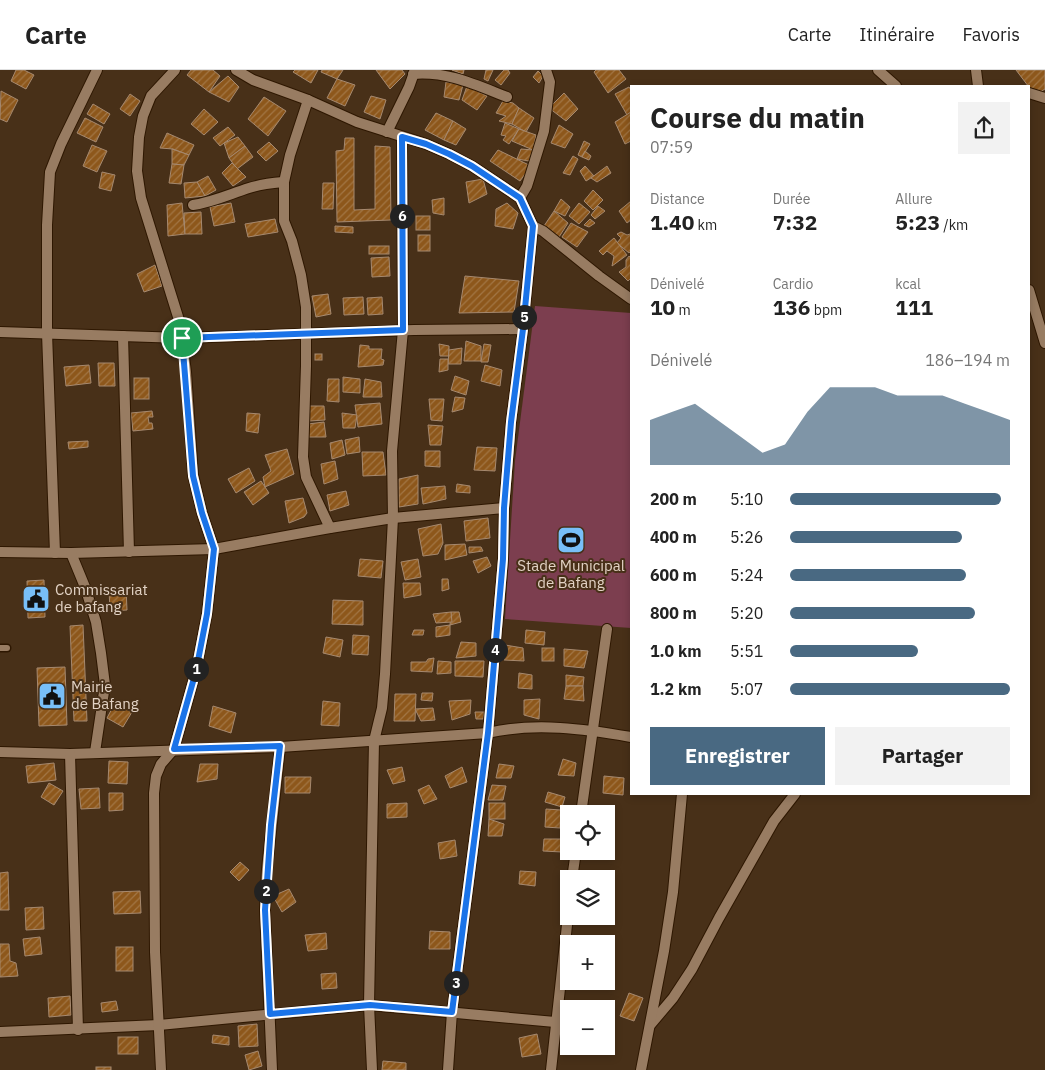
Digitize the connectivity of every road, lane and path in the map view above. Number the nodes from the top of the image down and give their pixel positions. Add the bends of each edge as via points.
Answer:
1 (97, 70) edge
2 (175, 70) edge
3 (236, 70) edge
4 (546, 70) edge
5 (878, 70) edge
6 (976, 70) edge
7 (414, 72) edge
8 (895, 85) edge
9 (978, 85) edge
10 (1030, 94) edge
11 (507, 97) dead end
12 (1045, 98) edge
13 (308, 100) junction
14 (387, 132) junction
15 (402, 137) junction
16 (284, 182) junction
17 (520, 198) junction
18 (193, 206) dead end
19 (533, 226) junction
20 (1030, 293) edge
21 (630, 298) edge
22 (523, 329) junction
23 (403, 330) junction
24 (0, 332) edge
25 (46, 333) junction
26 (306, 334) junction
27 (123, 336) junction
28 (182, 338) junction
29 (1045, 343) edge
30 (504, 508) junction
31 (392, 518) junction
32 (330, 528) junction
33 (214, 549) junction
34 (0, 552) edge
35 (129, 552) junction
36 (55, 553) junction
37 (70, 553) junction
38 (606, 629) dead end
39 (592, 730) junction
40 (488, 733) junction
41 (630, 736) edge
42 (374, 741) junction
43 (280, 746) junction
44 (174, 749) junction
45 (0, 752) edge
46 (95, 752) junction
47 (70, 754) junction
48 (682, 795) edge
49 (793, 795) edge
50 (582, 805) edge
51 (567, 925) edge
52 (370, 1005) junction
53 (452, 1012) junction
54 (270, 1014) junction
55 (555, 1022) junction
56 (159, 1025) junction
57 (650, 1025) junction
58 (78, 1030) junction
59 (0, 1032) edge
60 (161, 1070) edge
61 (272, 1070) edge
62 (372, 1070) edge
63 (448, 1070) edge
64 (551, 1070) edge
65 (642, 1070) edge

1 - 25 street via 50,172
2 - 28 street via 151,96 138,137 137,171 141,198
3 - 13 street via 253,80
4 - 17 street via 550,82 544,132 528,186
5 - 8 street
6 - 9 street
7 - 11 street via 460,78
7 - 14 street
10 - 12 street
13 - 14 street
13 - 16 street
14 - 15 street
15 - 17 street via 457,158
15 - 23 street
16 - 18 street via 249,188 211,203
16 - 26 street via 284,221 301,275
17 - 19 street
19 - 21 street
19 - 22 street
20 - 29 street
22 - 23 street
22 - 30 street
23 - 26 street
23 - 31 street via 392,451
24 - 25 street
25 - 27 street
25 - 36 street
26 - 28 street
26 - 32 street via 303,457 306,477
27 - 28 street
27 - 35 street
28 - 33 street via 193,476
30 - 31 street
30 - 40 street via 503,559
31 - 32 street
31 - 42 street via 385,674 382,708
32 - 33 street
33 - 35 street
33 - 44 street via 207,614 196,671
34 - 36 street
35 - 37 street
36 - 37 street
37 - 46 street via 96,622 101,653 105,685
38 - 39 street
39 - 40 street via 521,728
39 - 41 street
39 - 50 street
40 - 42 street
40 - 53 street
42 - 43 street
42 - 52 street
43 - 44 street
43 - 54 street via 265,910
44 - 46 street
44 - 56 street via 161,764 154,793
45 - 47 street
46 - 47 street
47 - 58 street
48 - 57 street via 673,892
49 - 57 street via 774,821 692,969
51 - 55 street
52 - 53 street
52 - 54 street
52 - 62 street
53 - 55 street
53 - 63 street
54 - 56 street
54 - 61 street
55 - 64 street
56 - 58 street
56 - 60 street
57 - 65 street
58 - 59 street

